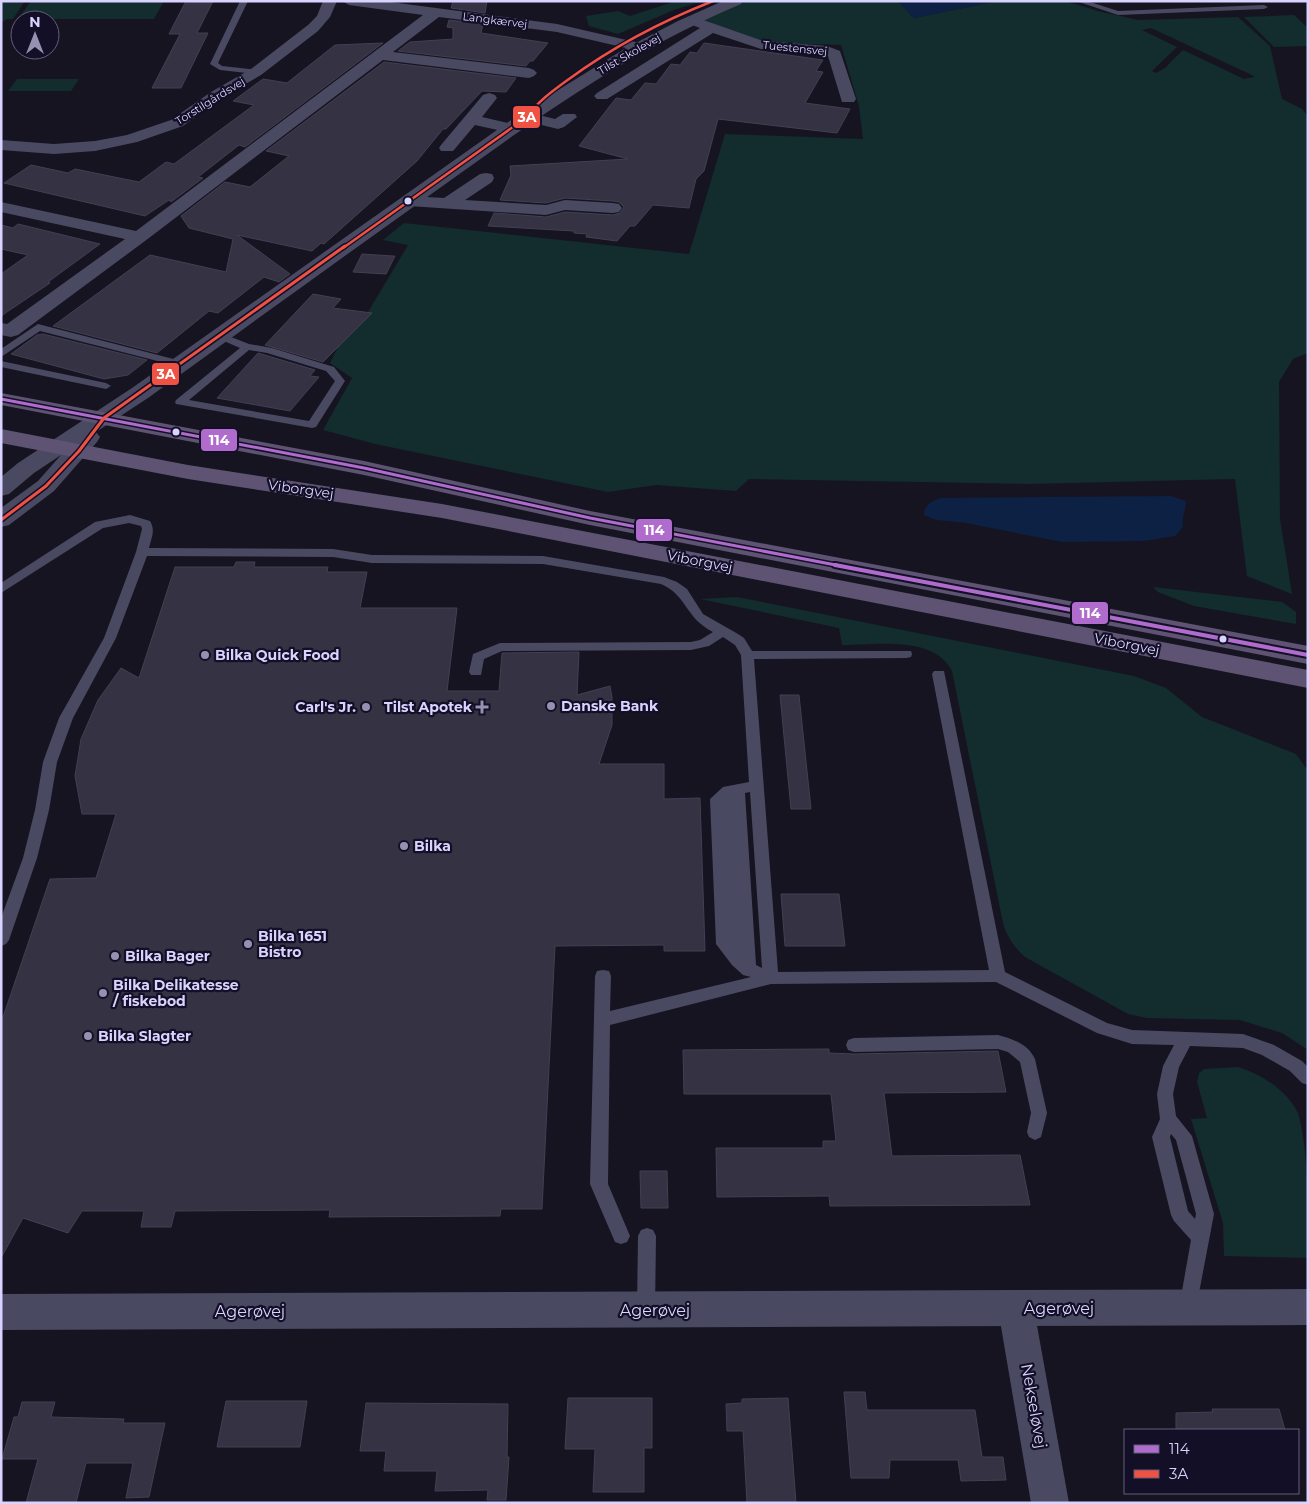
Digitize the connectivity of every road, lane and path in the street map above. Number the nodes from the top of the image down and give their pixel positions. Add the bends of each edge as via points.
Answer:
1 (244, 1) edge
2 (330, 1) edge
3 (349, 1) edge
4 (714, 1) edge
5 (736, 1) edge
6 (1079, 1) edge
7 (1258, 1) edge
8 (436, 12) junction
9 (692, 20) junction
10 (712, 27) junction
11 (622, 43) junction
12 (639, 47) junction
13 (382, 55) junction
14 (256, 72) junction
15 (529, 73) dead end
16 (602, 96) dead end
17 (489, 98) dead end
18 (848, 99) dead end
19 (569, 116) dead end
20 (527, 117) junction
21 (471, 119) junction
22 (512, 128) junction
23 (1, 145) edge
24 (447, 148) dead end
25 (486, 178) dead end
26 (409, 202) junction
27 (447, 204) junction
28 (1, 207) edge
29 (613, 208) dead end
30 (139, 238) junction
31 (1, 329) edge
32 (221, 336) junction
33 (247, 347) junction
34 (1, 354) edge
35 (1, 364) edge
36 (181, 364) junction
37 (106, 386) dead end
38 (1, 399) edge
39 (104, 418) junction
40 (1, 436) edge
41 (69, 449) junction
42 (1, 489) edge
43 (1, 520) edge
44 (142, 552) junction
45 (1, 589) edge
46 (723, 631) junction
47 (906, 654) dead end
48 (747, 655) junction
49 (1308, 655) edge
50 (476, 672) dead end
51 (939, 674) dead end
52 (1308, 679) edge
53 (757, 786) junction
54 (733, 790) junction
55 (1, 940) edge
56 (743, 965) junction
57 (604, 976) dead end
58 (998, 976) junction
59 (771, 978) junction
60 (603, 1020) junction
61 (1185, 1040) junction
62 (854, 1044) dead end
63 (1308, 1078) edge
64 (1168, 1119) junction
65 (1035, 1132) dead end
66 (621, 1236) dead end
67 (647, 1236) dead end
68 (1200, 1237) junction
69 (1308, 1307) edge
70 (1188, 1308) junction
71 (1016, 1309) junction
72 (646, 1310) junction
73 (1, 1312) edge
74 (1050, 1503) edge

1 - 14 lane via 214,64 220,68
2 - 14 street, Torstilgårdsvej via 313,28
3 - 8 street, Langkærvej
4 - 11 street, Tilst Skolevej via 672,17
5 - 9 street, Tilst Skolevej
6 - 7 lane via 1118,13 1264,6
8 - 11 street, Langkærvej via 557,28
8 - 13 street
9 - 10 street, Tuestensvej
9 - 12 street, Tilst Skolevej
10 - 16 street
10 - 18 street, Tuestensvej via 761,45 827,50 835,54
11 - 12 street, Langkærvej
11 - 20 street, Tilst Skolevej via 583,66 535,105
12 - 20 street, Tilst Skolevej
13 - 15 street
13 - 30 street
14 - 23 street, Torstilgårdsvej via 216,95 178,123 140,137 74,148 37,149
17 - 21 street
19 - 20 street via 558,124
20 - 22 street, Tilst Skolevej
21 - 22 street
21 - 24 street
22 - 26 street, Tilst Skolevej
25 - 27 street
26 - 27 street
26 - 32 street, Tilst Skolevej
27 - 29 street via 546,210 566,205
28 - 30 street
30 - 31 street via 11,331
32 - 33 lane
32 - 36 street, Tilst Skolevej
33 - 33 lane via 180,402 312,425 340,381 330,369
34 - 36 lane via 38,327
35 - 37 lane
36 - 39 street, Tilst Skolevej
38 - 39 main road, Viborgvej
39 - 41 street, Tilst Skolevej
39 - 49 main road, Viborgvej via 364,468 590,518
40 - 41 main road, Viborgvej
41 - 42 street via 26,468
41 - 43 street, Tilst Skolevej via 46,486
41 - 52 main road, Viborgvej via 188,472 442,511
44 - 45 lane via 148,535 146,524 130,519 108,522
44 - 46 lane via 333,553 372,560 543,560 664,581 682,590 700,618
44 - 55 lane via 110,638 66,718 50,762 30,858
46 - 48 lane via 745,646
46 - 50 lane via 704,643 691,646 500,647 478,657
47 - 48 lane
48 - 53 lane
51 - 58 lane
53 - 54 lane
53 - 59 lane
54 - 56 lane
54 - 56 lane via 717,799 724,944
56 - 59 lane
57 - 60 lane
58 - 59 lane
58 - 61 lane via 1103,1028 1132,1037
59 - 60 lane
60 - 66 lane via 599,1184
61 - 63 lane via 1243,1041 1268,1050 1296,1066
61 - 64 lane via 1171,1066 1165,1094
62 - 65 lane via 998,1042 1013,1046 1027,1059 1039,1113
64 - 68 lane via 1183,1136 1203,1205 1205,1214
64 - 68 lane via 1161,1137 1180,1215
67 - 72 lane
68 - 70 lane
69 - 70 street, Agerøvej
70 - 71 street, Agerøvej
71 - 72 street, Agerøvej
71 - 74 street, Nekseløvej
72 - 73 street, Agerøvej

